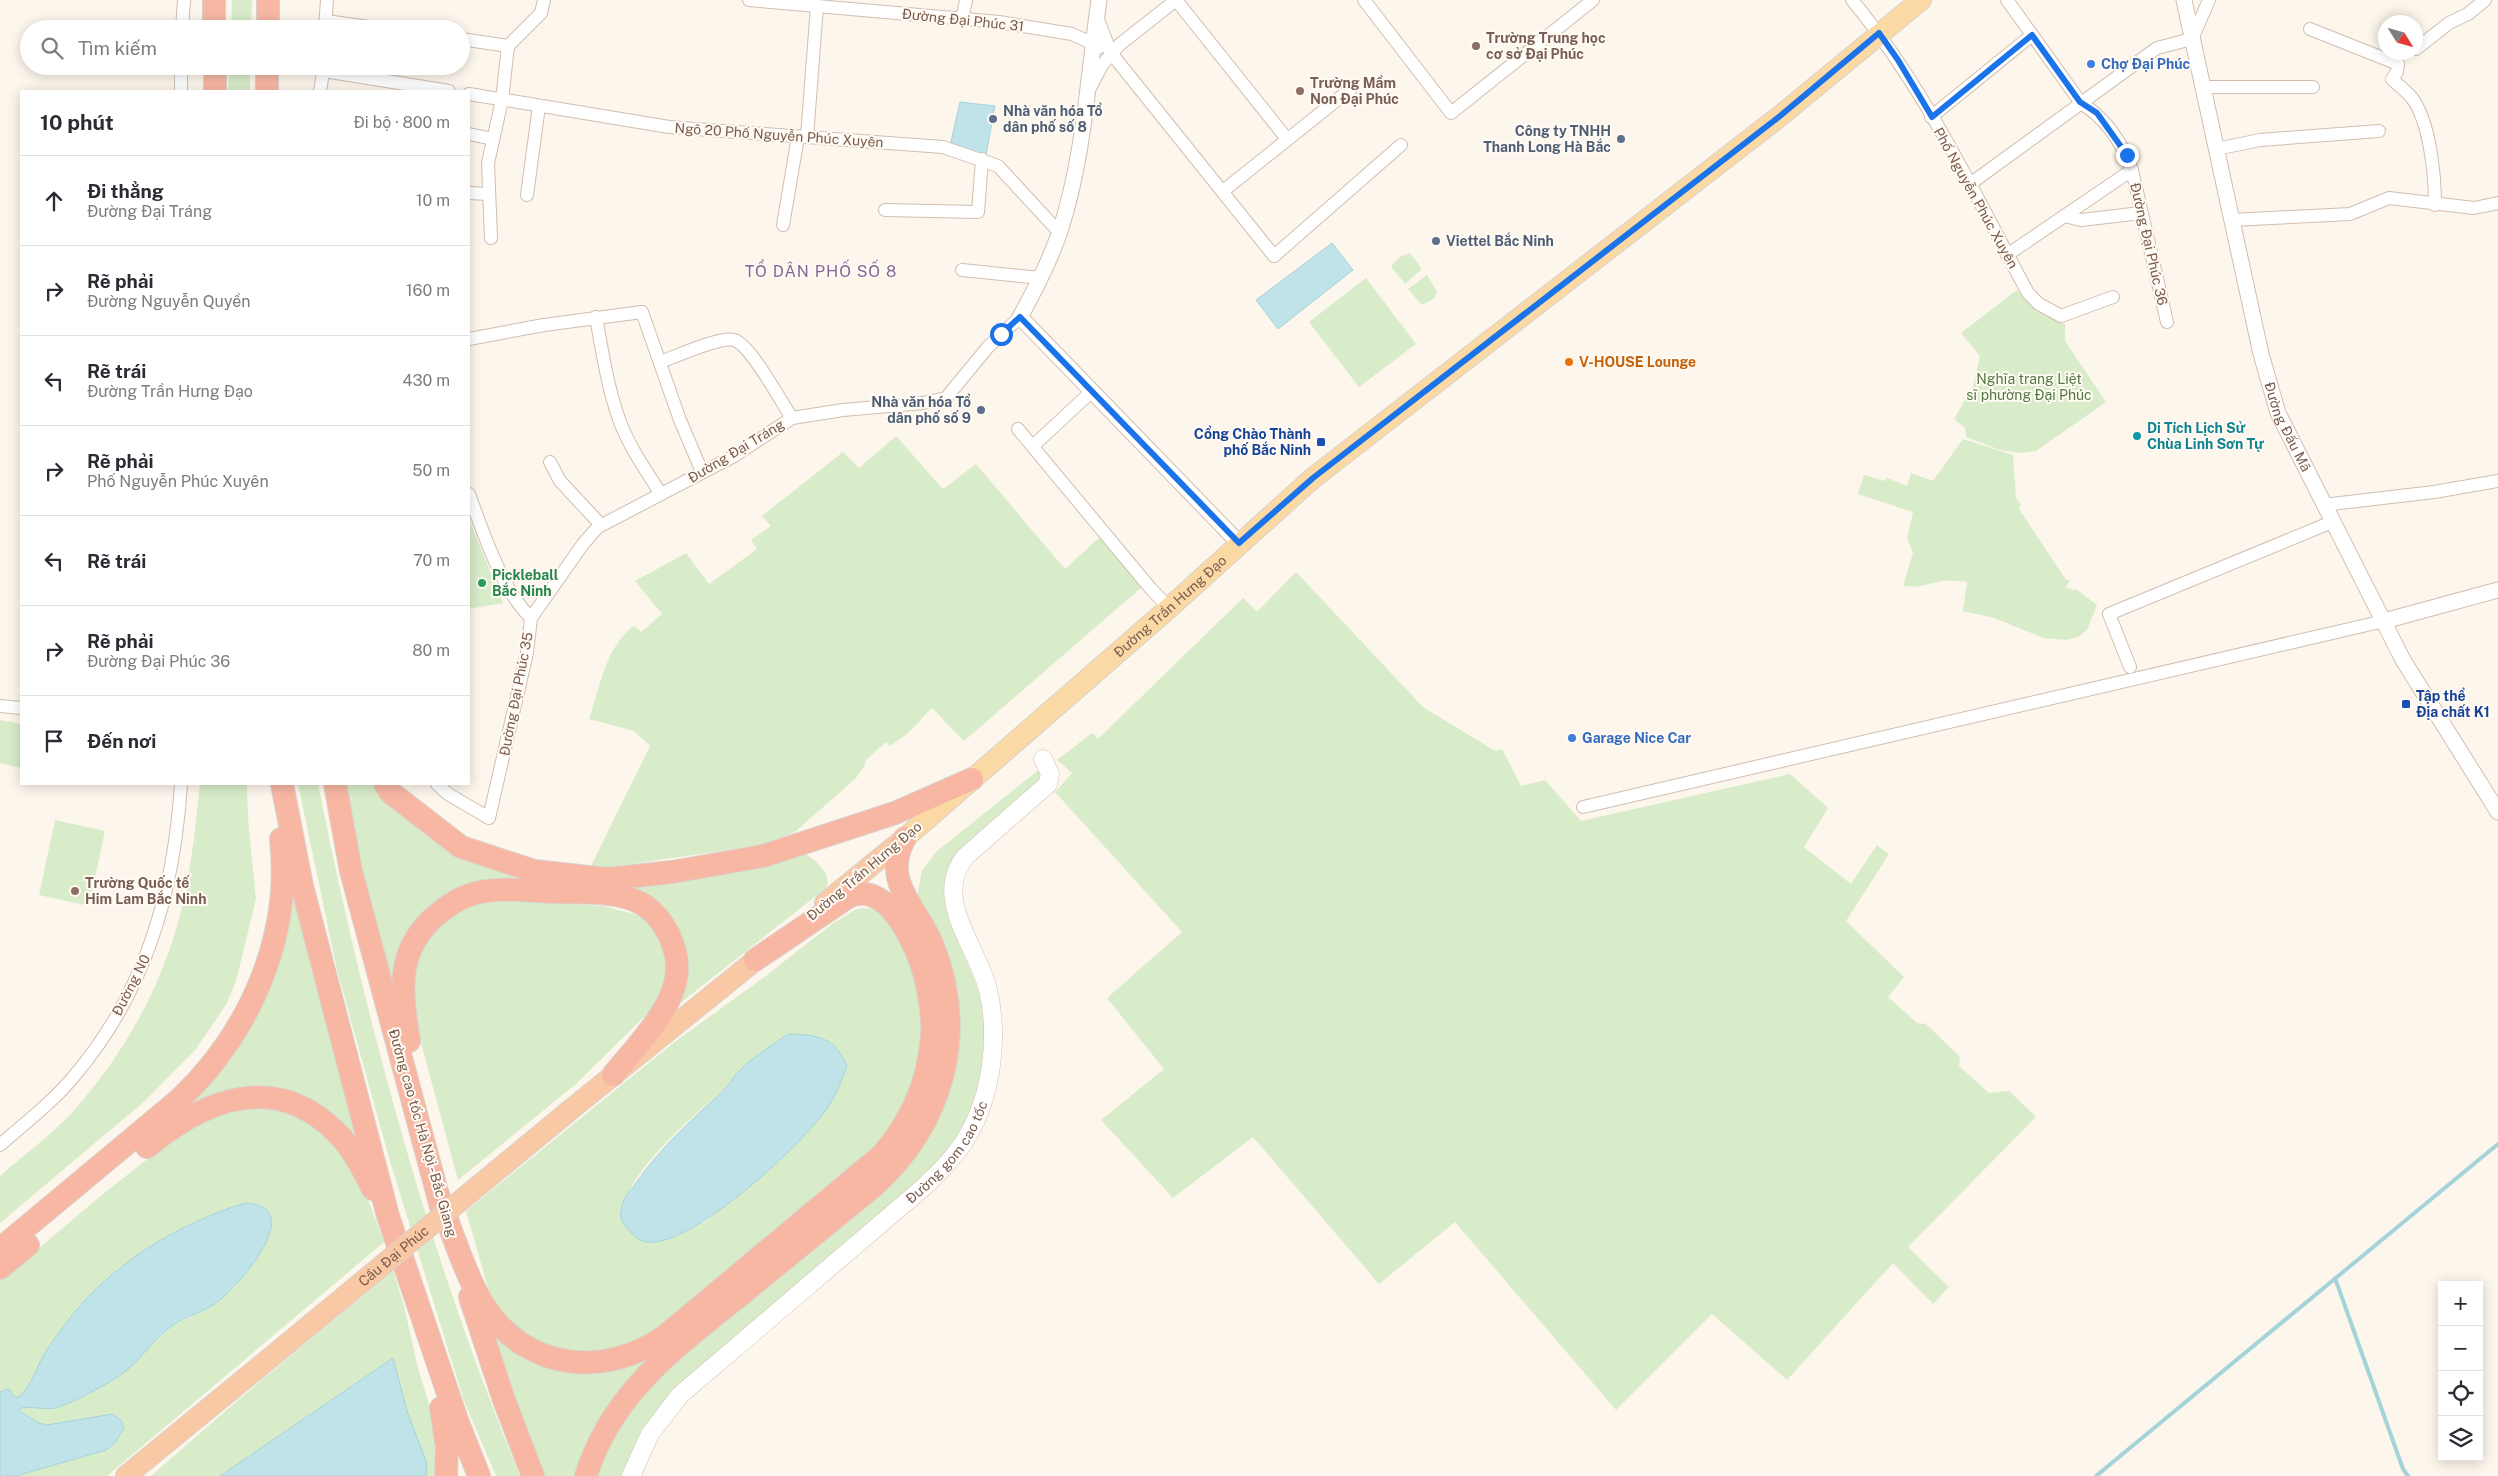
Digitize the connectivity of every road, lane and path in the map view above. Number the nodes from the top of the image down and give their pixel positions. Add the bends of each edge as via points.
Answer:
1 (184, 0) edge
2 (214, 0) edge
3 (268, 0) edge
4 (327, 0) edge
5 (544, 0) edge
6 (749, 0) edge
7 (966, 0) edge
8 (1099, 0) edge
9 (1176, 0) edge
10 (1364, 0) edge
11 (1593, 0) edge
12 (1852, 0) edge
13 (1921, 0) edge
14 (2007, 0) edge
15 (2184, 0) edge
16 (2209, 0) edge
17 (2485, 0) edge
18 (826, 4) edge
19 (1097, 17) junction
20 (962, 19) junction
21 (183, 20) edge
22 (214, 20) edge
23 (268, 20) edge
24 (325, 20) edge
25 (2310, 29) dead end
26 (1879, 33) junction
27 (2032, 35) junction
28 (2192, 39) junction
29 (470, 40) edge
30 (1095, 43) junction
31 (2423, 43) edge
32 (508, 46) junction
33 (1111, 53) junction
34 (2402, 60) edge
35 (2398, 64) junction
36 (181, 75) edge
37 (215, 75) edge
38 (267, 75) edge
39 (323, 75) edge
40 (358, 75) edge
41 (2202, 87) junction
42 (2313, 87) dead end
43 (1352, 88) dead end
44 (181, 90) edge
45 (215, 90) edge
46 (266, 90) edge
47 (320, 90) edge
48 (443, 90) edge
49 (470, 94) edge
50 (1086, 94) junction
51 (502, 100) junction
52 (2080, 102) junction
53 (539, 106) junction
54 (1932, 117) junction
55 (2379, 131) dead end
56 (470, 134) edge
57 (802, 137) junction
58 (493, 138) junction
59 (1287, 139) junction
60 (1401, 145) dead end
61 (2216, 149) junction
62 (982, 159) junction
63 (2132, 170) junction
64 (1970, 184) junction
65 (1223, 191) junction
66 (470, 193) edge
67 (489, 194) junction
68 (527, 195) dead end
69 (2498, 203) edge
70 (2435, 205) junction
71 (885, 210) dead end
72 (2141, 214) junction
73 (2064, 216) junction
74 (2231, 220) junction
75 (783, 225) dead end
76 (1059, 232) junction
77 (491, 238) dead end
78 (2007, 255) junction
79 (962, 270) dead end
80 (1040, 278) junction
81 (2113, 297) dead end
82 (596, 317) junction
83 (1020, 317) junction
84 (2166, 322) dead end
85 (470, 339) edge
86 (660, 362) junction
87 (1092, 391) junction
88 (792, 418) junction
89 (1018, 429) dead end
90 (1033, 446) junction
91 (550, 462) dead end
92 (702, 472) junction
93 (2498, 481) edge
94 (661, 494) junction
95 (470, 497) edge
96 (2323, 505) junction
97 (2332, 522) junction
98 (601, 525) junction
99 (1239, 543) junction
100 (2498, 590) edge
101 (1169, 608) junction
102 (531, 618) junction
103 (2384, 621) junction
104 (2130, 666) dead end
105 (0, 706) edge
106 (20, 708) edge
107 (1043, 759) dead end
108 (972, 779) junction
109 (181, 785) edge
110 (272, 785) edge
111 (282, 785) edge
112 (334, 785) edge
113 (386, 785) edge
114 (438, 785) edge
115 (1583, 807) dead end
116 (2498, 812) edge
117 (905, 838) junction
118 (755, 960) junction
119 (613, 1075) junction
120 (569, 1111) joint
121 (0, 1145) edge
122 (426, 1153) junction
123 (437, 1192) junction
124 (388, 1216) junction
125 (0, 1249) edge
126 (0, 1268) edge
127 (406, 1272) junction
128 (126, 1476) edge
129 (446, 1476) edge
130 (479, 1476) edge
131 (534, 1476) edge
132 (586, 1476) edge
133 (631, 1476) edge

1 - 21 street
2 - 22 highway
3 - 23 highway
4 - 24 street
5 - 32 street via 541,13
6 - 18 street, Đường Đại Phúc 31
7 - 20 street
8 - 19 street
9 - 33 street via 1134,31
9 - 59 street
10 - 11 street via 1451,113
12 - 26 street, Phố Nguyễn Phúc Xuyên
13 - 26 main road, Đường Trần Hưng Đạo
14 - 27 street, Đường Đại Phúc 36
15 - 28 street, Đường Đấu Mã
16 - 28 street
17 - 31 street
18 - 20 street, Đường Đại Phúc 31
18 - 57 street
19 - 30 street
19 - 33 street
20 - 30 street, Đường Đại Phúc 31 via 1072,34
25 - 35 street
26 - 54 street, Phố Nguyễn Phúc Xuyên
26 - 99 main road, Đường Trần Hưng Đạo via 1780,116 1313,478
27 - 52 street, Đường Đại Phúc 36
27 - 54 street
28 - 41 street, Đường Đấu Mã
28 - 52 street via 2157,48
29 - 32 street
30 - 33 street, Đường Đại Phúc 31
30 - 50 street
32 - 51 street
33 - 50 street
33 - 65 street
34 - 35 street
35 - 70 street via 2392,79 2412,99 2426,132 2435,176
36 - 44 street
37 - 45 highway
38 - 46 highway
39 - 47 street
40 - 48 street
41 - 42 street
41 - 61 street, Đường Đấu Mã
43 - 59 street
49 - 51 street, Ngõ 20 Phố Nguyễn Phúc Xuyên
50 - 76 street via 1071,190
51 - 53 street, Ngõ 20 Phố Nguyễn Phúc Xuyên
51 - 58 street
52 - 63 street, Đường Đại Phúc 36 via 2097,113 2117,139
52 - 64 street
53 - 57 street, Ngõ 20 Phố Nguyễn Phúc Xuyên via 669,126
53 - 68 street
54 - 64 street, Phố Nguyễn Phúc Xuyên
55 - 61 street via 2260,140
56 - 58 street
57 - 62 street, Ngõ 20 Phố Nguyễn Phúc Xuyên via 943,147
57 - 75 street
58 - 67 street via 488,163
59 - 65 street
60 - 65 street via 1274,256
61 - 74 street, Đường Đấu Mã
62 - 71 street via 978,212
62 - 76 street, Ngõ 20 Phố Nguyễn Phúc Xuyên via 998,166
63 - 72 street, Đường Đại Phúc 36
63 - 73 street
64 - 78 street, Phố Nguyễn Phúc Xuyên
66 - 67 street
67 - 77 street
69 - 70 street via 2474,208
70 - 74 street via 2389,198 2350,214
72 - 73 street via 2081,220
72 - 84 street, Đường Đại Phúc 36
73 - 78 street
74 - 96 street, Đường Đấu Mã via 2274,401
76 - 80 street
78 - 81 street, Phố Nguyễn Phúc Xuyên via 2028,293 2039,304 2061,316
79 - 80 street
80 - 83 street
82 - 85 street
82 - 86 street via 642,312
82 - 94 street via 618,417 638,458
83 - 87 street
83 - 88 street, Đường Đại Tráng via 988,347 946,398
86 - 88 street via 733,340 754,358
86 - 92 street
87 - 90 street
87 - 99 street
88 - 92 street, Đường Đại Tráng via 734,456
89 - 90 street
90 - 101 street
91 - 98 street via 560,481
92 - 94 street, Đường Đại Tráng
93 - 96 street
94 - 98 street, Đường Đại Tráng
95 - 102 street, Đường Đại Phúc 35 via 494,560 520,606
96 - 97 street, Đường Đấu Mã
97 - 103 street, Đường Đấu Mã
97 - 104 street via 2109,614
98 - 102 street, Đường Đại Tráng via 583,544
99 - 101 main road, Đường Trần Hưng Đạo
100 - 103 street
101 - 108 main road, Đường Trần Hưng Đạo
102 - 114 street, Đường Đại Phúc 35 via 528,653 489,818
103 - 115 street
103 - 116 street, Đường Đấu Mã via 2403,660
105 - 106 street
107 - 133 main road, Đường gom cao tốc via 1050,774 1048,784 966,856 953,877 953,900 982,969 992,1017 991,1066 967,1137 925,1186 680,1395 650,1434
108 - 113 highway via 895,813 763,856 672,872 607,879 534,871 461,847 390,792
108 - 117 main road, Đường Trần Hưng Đạo
109 - 121 street, Đường N0 via 174,854 160,918 134,987 96,1049 75,1076
110 - 125 highway via 282,851 281,898 264,971 242,1022 211,1066 180,1099
111 - 124 highway via 302,886
112 - 122 highway, Đường cao tốc Hà Nội - Bắc Giang via 352,871
117 - 118 highway, Đường Trần Hưng Đạo
117 - 132 highway via 898,859 899,886 933,945 942,974 947,1009 944,1070 923,1127 897,1164 874,1186 677,1347 643,1379 604,1430
118 - 119 highway, Đường Trần Hưng Đạo
118 - 123 highway via 848,897 865,894 881,900 896,914 910,939 927,983 932,1030 926,1076 908,1118 882,1155 665,1336 634,1354 597,1363 560,1360 530,1348 506,1330 485,1306
119 - 120 highway, Đường Trần Hưng Đạo
119 - 122 highway via 652,1028 675,984 678,971 674,948 657,917 625,897 607,894 507,890 469,896 443,910 425,926 412,943 404,972 406,1018
120 - 128 highway, Cầu Đại Phúc, bridge
122 - 123 highway, Đường cao tốc Hà Nội - Bắc Giang
123 - 131 highway, Đường cao tốc Hà Nội - Bắc Giang via 504,1400
124 - 126 highway via 348,1146 318,1117 298,1105 281,1100 254,1096 236,1098 198,1112 168,1130
124 - 127 highway
127 - 129 highway via 421,1348 444,1421 448,1447
127 - 130 highway

